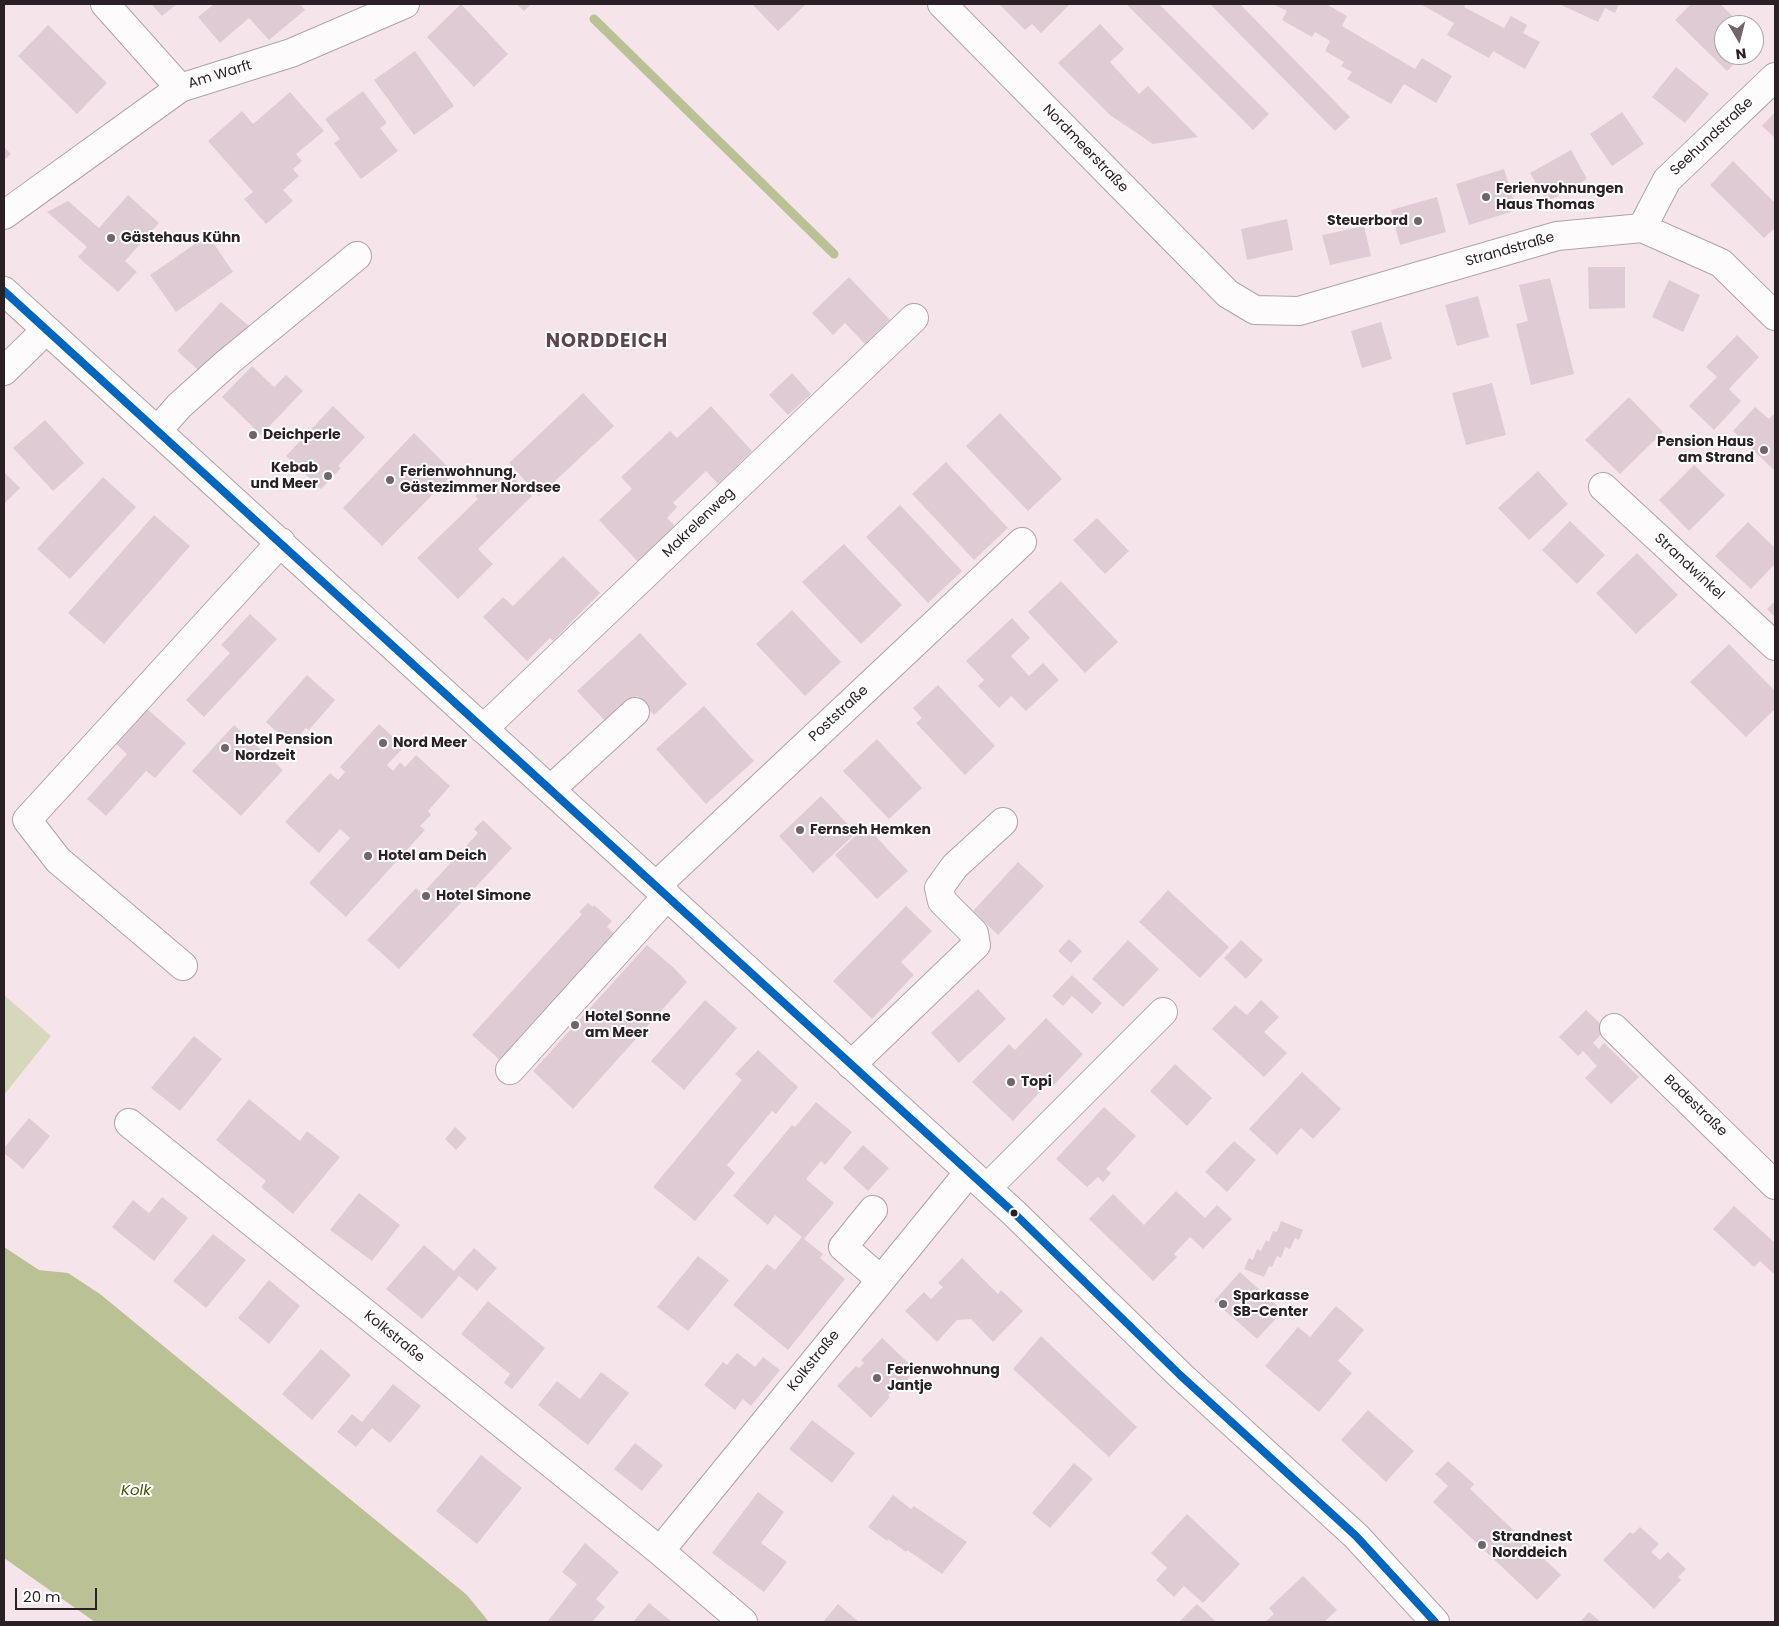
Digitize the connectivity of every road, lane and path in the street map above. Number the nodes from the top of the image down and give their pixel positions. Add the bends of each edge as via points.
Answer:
1 (105, 4) edge
2 (405, 4) edge
3 (942, 4) edge
4 (1775, 77) edge
5 (180, 88) junction
6 (4, 215) edge
7 (1642, 228) junction
8 (357, 256) dead end
9 (4, 291) edge
10 (1228, 294) joint
11 (1775, 316) edge
12 (914, 318) dead end
13 (46, 330) junction
14 (4, 371) edge
15 (157, 431) junction
16 (1603, 487) dead end
17 (281, 542) junction
18 (1022, 542) dead end
19 (1775, 646) edge
20 (635, 712) dead end
21 (483, 729) junction
22 (550, 789) junction
23 (1003, 822) dead end
24 (661, 891) junction
25 (183, 966) dead end
26 (1163, 1012) dead end
27 (1614, 1028) dead end
28 (851, 1065) junction
29 (510, 1070) dead end
30 (129, 1123) dead end
31 (978, 1180) junction
32 (1775, 1185) edge
33 (873, 1210) dead end
34 (880, 1280) junction
35 (660, 1551) junction
36 (743, 1622) edge
37 (1435, 1622) edge

1 - 5 street
2 - 5 street, Am Warft via 291,54
3 - 10 street, Nordmeerstraße
4 - 7 street, Seehundstraße via 1667,180
5 - 6 street, Am Warft
7 - 10 street, Strandstraße via 1557,236 1299,311 1255,310
7 - 11 street, Strandstraße via 1721,263
8 - 15 street via 228,362 179,406
9 - 13 street
12 - 21 street, Makrelenweg
13 - 14 street
13 - 15 street
15 - 17 street
16 - 19 street, Strandwinkel
17 - 21 street
17 - 25 street via 28,820 58,860
18 - 24 street, Poststraße
20 - 22 street
21 - 22 street
22 - 24 street
23 - 28 street via 955,866 938,888 942,900 974,933 976,944
24 - 28 street
24 - 29 street, Poststraße
26 - 31 street, Kolkstraße
27 - 32 street, Badestraße
28 - 31 street
30 - 35 street, Kolkstraße
31 - 34 street, Kolkstraße
31 - 37 street via 1180,1375 1356,1536
33 - 34 street via 843,1247
34 - 35 street, Kolkstraße
35 - 36 street, Kolkstraße

